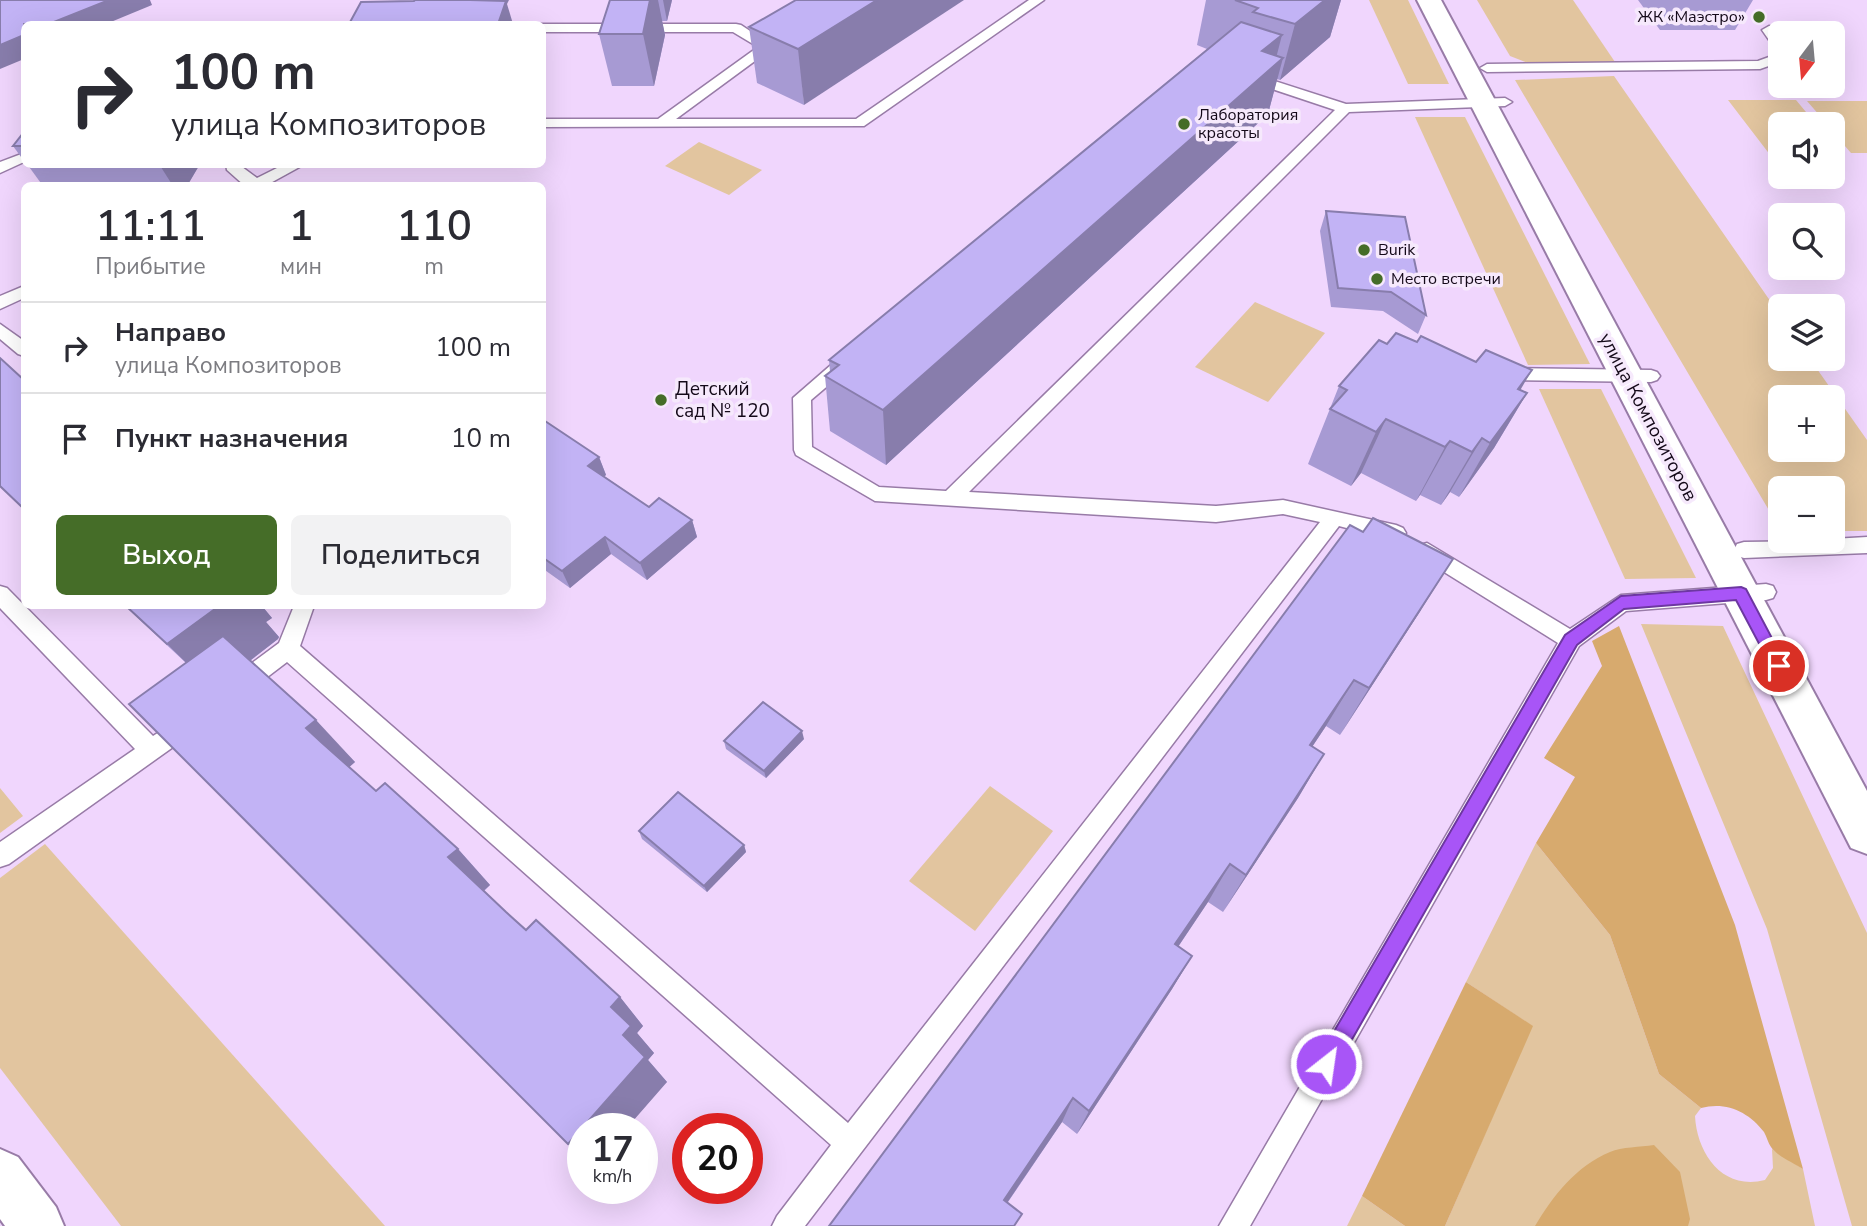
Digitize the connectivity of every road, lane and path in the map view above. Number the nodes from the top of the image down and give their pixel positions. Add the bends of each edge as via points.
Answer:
1 (1038, 0) edge
2 (1429, 0) edge
3 (1451, 0) edge
4 (546, 28) edge
5 (784, 40) edge
6 (767, 47) junction
7 (1768, 62) edge
8 (1231, 71) edge
9 (1491, 91) junction
10 (1345, 108) junction
11 (546, 123) edge
12 (661, 123) junction
13 (21, 158) edge
14 (0, 167) edge
15 (233, 168) edge
16 (290, 168) edge
17 (250, 182) edge
18 (260, 182) edge
19 (21, 292) edge
20 (0, 303) edge
21 (0, 330) edge
22 (21, 348) edge
23 (855, 354) edge
24 (1477, 373) edge
25 (1639, 376) junction
26 (950, 499) junction
27 (1335, 517) junction
28 (1867, 545) edge
29 (1744, 551) junction
30 (1753, 592) junction
31 (0, 594) edge
32 (303, 609) edge
33 (1571, 640) junction
34 (288, 649) junction
35 (224, 697) edge
36 (203, 712) edge
37 (152, 751) junction
38 (1867, 781) edge
39 (1867, 834) edge
40 (0, 856) edge
41 (850, 1143) junction
42 (0, 1175) edge
43 (37, 1226) edge
44 (787, 1226) edge
45 (1234, 1226) edge

1 - 12 lane via 859,123
2 - 9 street, улица Композиторов
3 - 9 street, улица Композиторов
4 - 6 lane via 736,28
5 - 6 lane
6 - 12 lane
7 - 9 lane
8 - 10 lane
9 - 10 lane
9 - 25 street, улица Композиторов
10 - 26 lane
11 - 12 lane
13 - 14 lane
15 - 17 lane
16 - 18 lane
19 - 20 lane
21 - 22 lane
23 - 26 lane via 803,398 803,450 875,494
24 - 25 lane
25 - 29 street, улица Композиторов
25 - 30 street, улица Композиторов
26 - 27 lane via 1216,514 1283,507
27 - 33 lane via 1401,535
27 - 41 lane
28 - 29 lane
29 - 30 street, улица Композиторов
30 - 33 lane via 1621,603
30 - 38 street, улица Композиторов
30 - 39 street, улица Композиторов
31 - 37 lane
32 - 34 lane
33 - 45 lane
34 - 35 lane
34 - 41 lane
36 - 37 lane
37 - 40 lane via 64,807
41 - 44 lane
42 - 43 street

